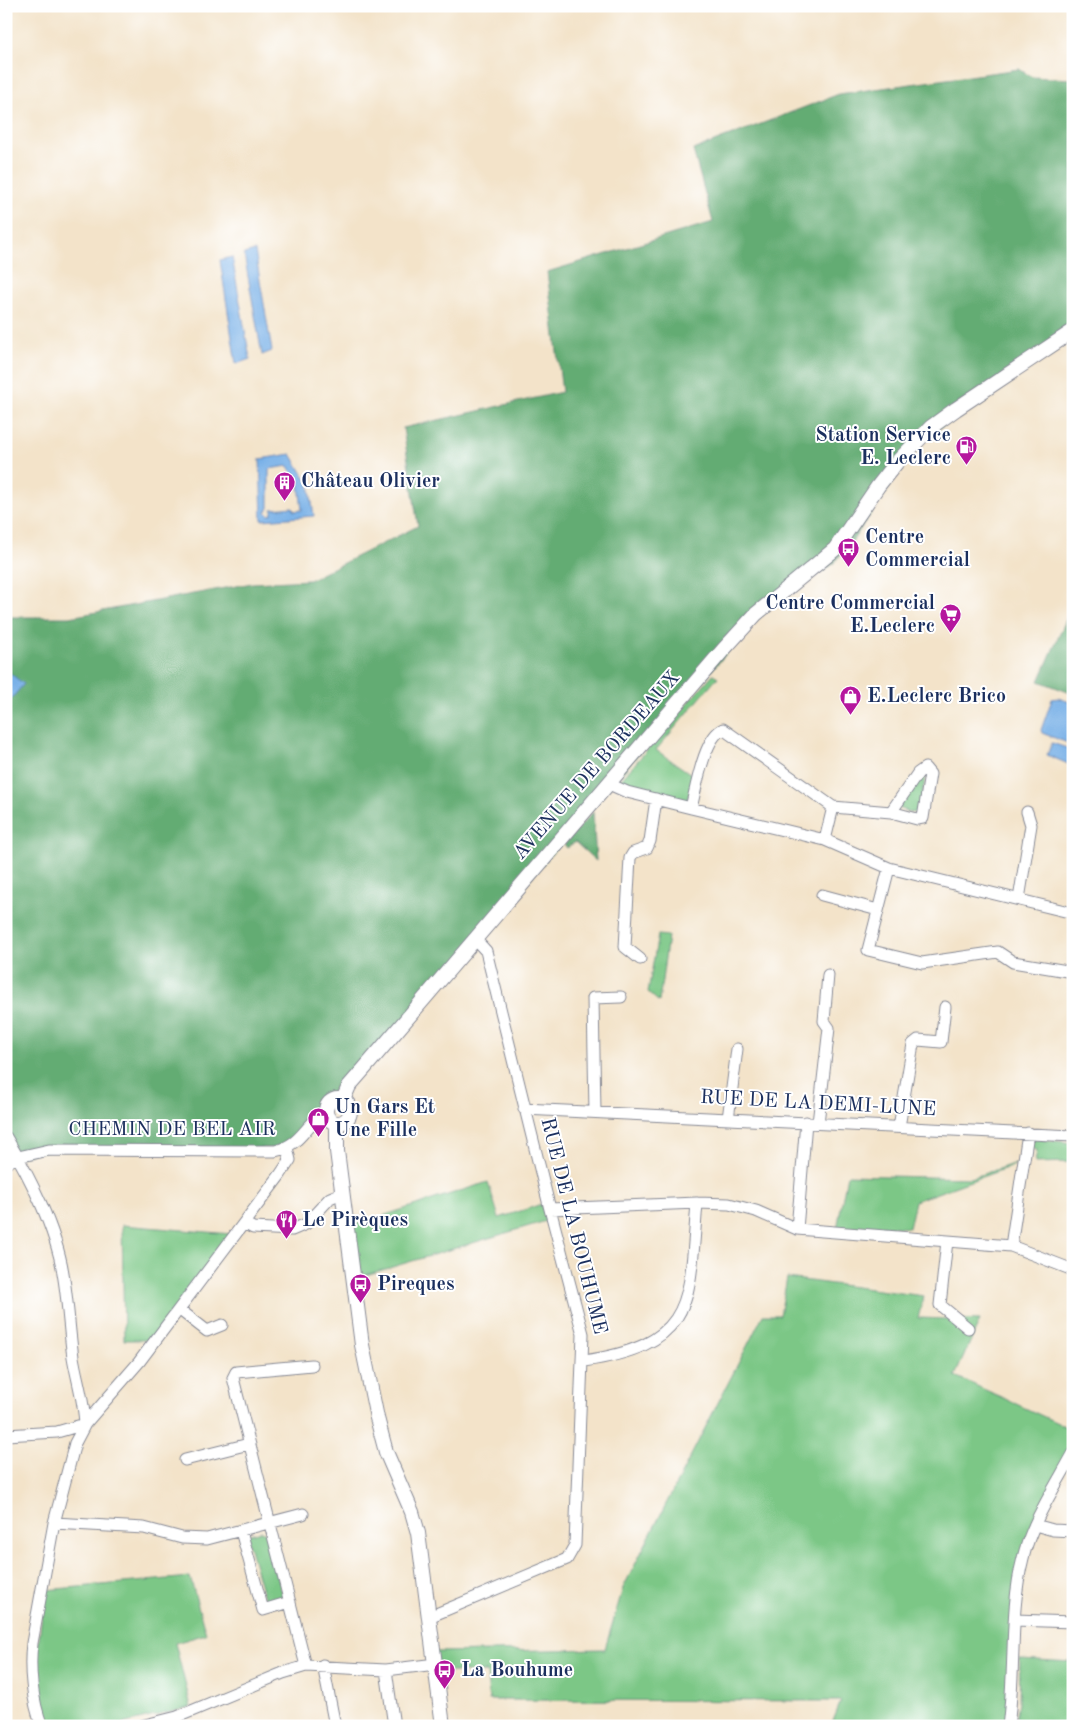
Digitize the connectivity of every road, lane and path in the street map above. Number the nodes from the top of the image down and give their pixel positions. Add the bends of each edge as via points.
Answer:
1 (1073, 331) edge
2 (953, 411) junction
3 (748, 627) junction
4 (609, 784) junction
5 (656, 799) junction
6 (833, 807) junction
7 (691, 808) junction
8 (891, 812) dead end
9 (1027, 812) dead end
10 (825, 840) junction
11 (889, 868) junction
12 (822, 895) dead end
13 (1018, 899) junction
14 (878, 910) junction
15 (1073, 913) edge
16 (475, 939) junction
17 (640, 959) dead end
18 (1073, 972) edge
19 (828, 975) dead end
20 (621, 997) dead end
21 (945, 1008) dead end
22 (736, 1049) dead end
23 (343, 1100) junction
24 (524, 1108) junction
25 (595, 1112) junction
26 (326, 1114) junction
27 (728, 1119) junction
28 (806, 1122) junction
29 (338, 1123) junction
30 (818, 1123) junction
31 (899, 1127) junction
32 (1028, 1133) junction
33 (6, 1136) edge
34 (1073, 1136) edge
35 (287, 1148) junction
36 (18, 1157) junction
37 (6, 1163) edge
38 (342, 1193) junction
39 (697, 1203) junction
40 (550, 1209) junction
41 (242, 1227) junction
42 (797, 1229) junction
43 (948, 1241) junction
44 (1011, 1246) junction
45 (1073, 1270) edge
46 (180, 1310) junction
47 (222, 1324) dead end
48 (968, 1328) dead end
49 (584, 1361) junction
50 (312, 1365) dead end
51 (85, 1424) junction
52 (6, 1436) edge
53 (249, 1444) junction
54 (1073, 1454) edge
55 (184, 1460) dead end
56 (304, 1514) dead end
57 (54, 1523) junction
58 (270, 1523) junction
59 (1035, 1525) junction
60 (1073, 1531) edge
61 (241, 1532) junction
62 (290, 1602) junction
63 (429, 1617) junction
64 (1015, 1620) junction
65 (1073, 1622) edge
66 (436, 1664) junction
67 (306, 1666) junction
68 (323, 1666) junction
69 (386, 1670) junction
70 (177, 1721) edge
71 (42, 1726) edge
72 (141, 1726) edge
73 (335, 1726) edge
74 (394, 1726) edge
75 (443, 1726) edge
76 (1008, 1726) edge

1 - 2 main road
2 - 3 main road, AVENUE DE BORDEAUX via 931,428 891,469 835,549 756,614
2 - 3 main road, AVENUE DE BORDEAUX via 918,444 851,543 832,565 777,602
3 - 4 main road, AVENUE DE BORDEAUX via 723,650
4 - 5 street
4 - 16 main road, AVENUE DE BORDEAUX
5 - 7 street
5 - 17 street via 647,848 633,853 630,858 625,947
6 - 7 street via 723,730 708,746
6 - 8 street
6 - 10 street
7 - 10 street
9 - 13 street via 1031,825
10 - 11 street
11 - 13 street
11 - 14 street
12 - 14 street
13 - 15 street
14 - 18 street via 868,950 922,963 998,952 1013,962
16 - 23 main road, AVENUE DE BORDEAUX via 349,1086
16 - 24 street, RUE DE LA BOUHUME via 486,951
19 - 30 street via 824,1021 829,1028
20 - 25 street via 592,998
21 - 31 street via 941,1042 918,1040 913,1044
22 - 27 street
23 - 26 main road via 330,1102
23 - 29 main road via 349,1104 350,1112 348,1119
24 - 25 street, RUE DE LA DEMI-LUNE
24 - 40 street, RUE DE LA BOUHUME
25 - 27 street, RUE DE LA DEMI-LUNE
26 - 29 main road
26 - 35 street, CHEMIN DE BEL AIR
27 - 28 street, RUE DE LA DEMI-LUNE
28 - 30 street, RUE DE LA DEMI-LUNE
28 - 42 street
29 - 38 main road via 337,1151
30 - 31 street, RUE DE LA DEMI-LUNE
31 - 32 street, RUE DE LA DEMI-LUNE
32 - 34 street, RUE DE LA DEMI-LUNE
32 - 44 street
33 - 36 street
35 - 36 street, CHEMIN DE BEL AIR via 264,1152 49,1150
35 - 41 street via 289,1162
36 - 37 street, CHEMIN DE BEL AIR
36 - 51 street via 48,1224 63,1272
38 - 41 street via 330,1198 306,1224 292,1230
38 - 63 main road via 370,1385 386,1452 416,1526
39 - 40 street
39 - 42 street via 729,1204 756,1211
39 - 49 street via 689,1290 679,1316 664,1333 640,1347
40 - 49 street, RUE DE LA BOUHUME via 583,1334
41 - 46 street
42 - 43 street
43 - 44 street
43 - 48 street via 940,1305
44 - 45 street
46 - 47 street via 207,1331
46 - 51 street via 140,1362
49 - 63 street, RUE DE LA BOUHUME via 576,1546 567,1559
50 - 53 street via 236,1372 233,1378
51 - 52 street via 57,1432
51 - 57 street via 75,1443
53 - 55 street
53 - 58 street
54 - 59 street
56 - 58 street
57 - 61 street via 144,1528 191,1539
57 - 71 street via 30,1661
58 - 61 street
58 - 62 street
59 - 60 street
59 - 64 street via 1019,1577
61 - 62 street via 263,1610
62 - 67 street
63 - 66 main road
64 - 65 street
64 - 76 street
66 - 69 street
66 - 75 main road
67 - 68 street
67 - 70 street
68 - 69 street
68 - 73 street
69 - 74 street
70 - 72 street

